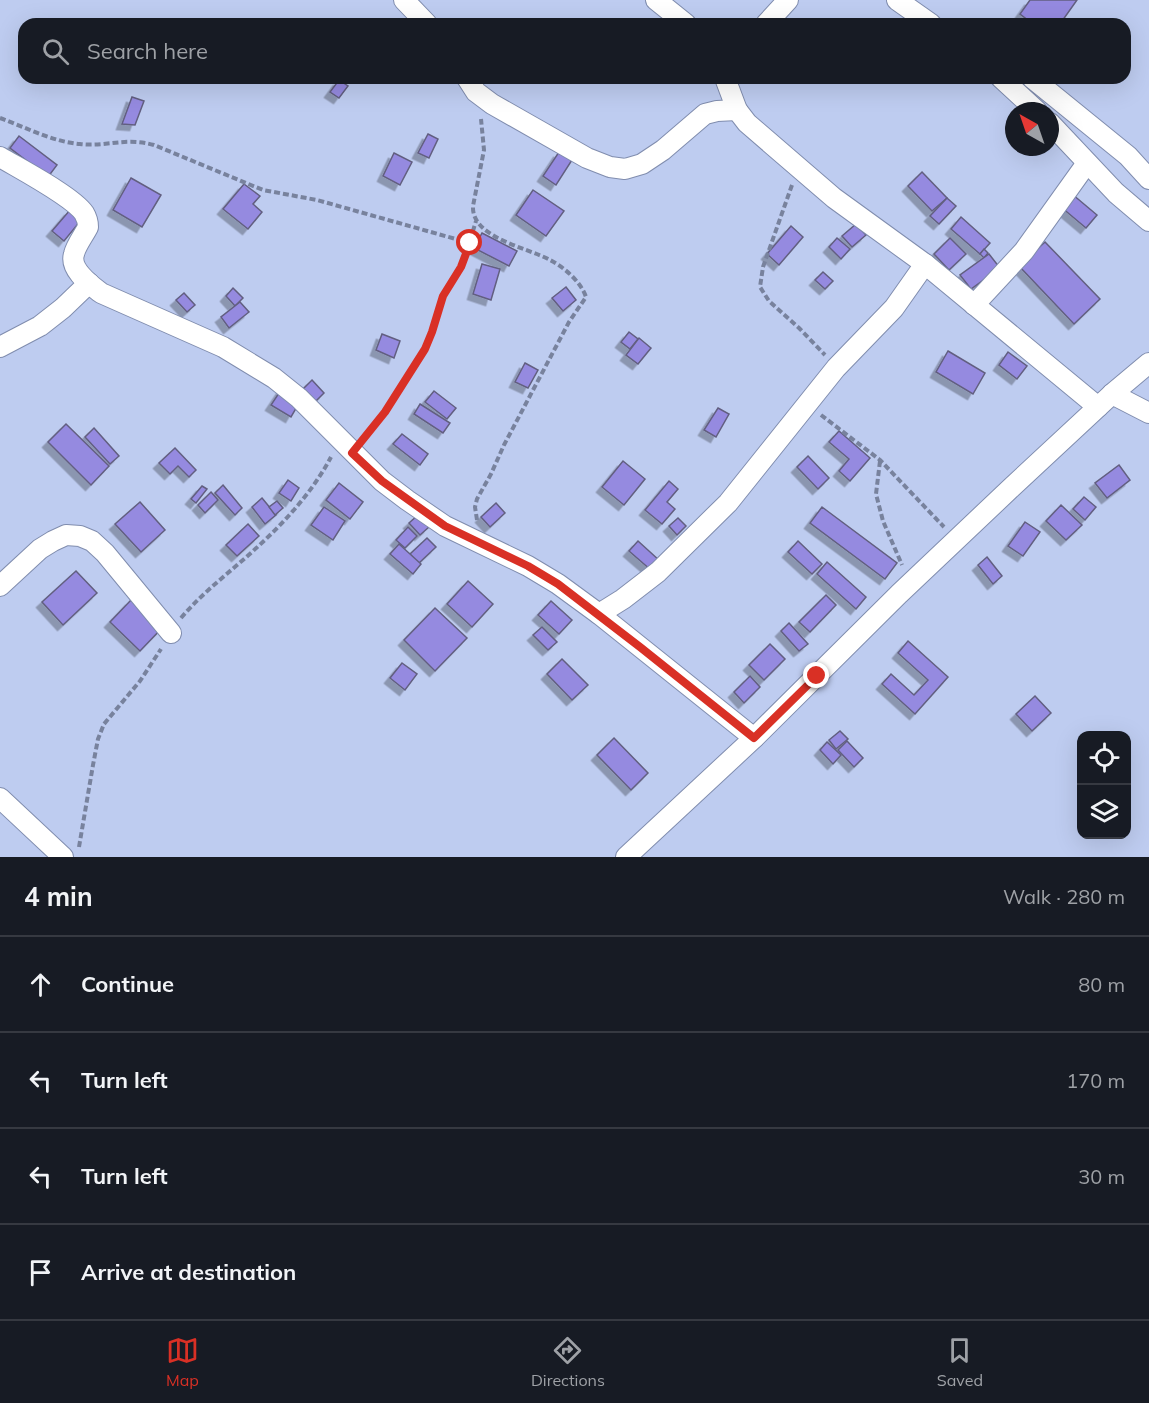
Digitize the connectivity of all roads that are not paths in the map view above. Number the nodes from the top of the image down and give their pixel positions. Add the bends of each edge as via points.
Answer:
1 (404, 0) edge
2 (656, 0) edge
3 (788, 0) edge
4 (897, 0) edge
5 (421, 18) edge
6 (678, 18) edge
7 (772, 18) edge
8 (922, 18) edge
9 (727, 84) edge
10 (1008, 84) edge
11 (1039, 84) edge
12 (471, 85) edge
13 (1027, 102) edge
14 (737, 110) junction
15 (1059, 133) edge
16 (0, 157) edge
17 (1087, 163) junction
18 (1149, 179) edge
19 (1149, 221) edge
20 (925, 264) junction
21 (89, 283) junction
22 (974, 304) junction
23 (0, 347) edge
24 (1149, 363) edge
25 (1105, 401) junction
26 (1149, 413) edge
27 (0, 586) edge
28 (599, 614) junction
29 (171, 633) dead end
30 (754, 738) junction
31 (0, 798) edge
32 (632, 855) edge
33 (63, 857) edge

1 - 5 street
2 - 6 street
3 - 7 street
4 - 8 street
9 - 14 street
10 - 13 street
11 - 18 street via 1128,156
12 - 14 street via 492,104 587,158 625,169 642,164 663,150 705,114
14 - 20 street via 834,198
15 - 17 street
16 - 21 street via 84,214 88,227 74,254 74,263
17 - 19 street
17 - 22 street via 1030,243
20 - 22 street
20 - 28 street via 894,308 806,403 728,503 658,572
21 - 23 street via 40,326
21 - 28 street via 109,297 223,347 274,378 407,500 445,526 538,572
22 - 25 street
24 - 25 street
25 - 26 street
25 - 30 street via 911,582
27 - 29 street via 40,549 66,535 80,536 105,553
28 - 30 street
30 - 32 street
31 - 33 street

